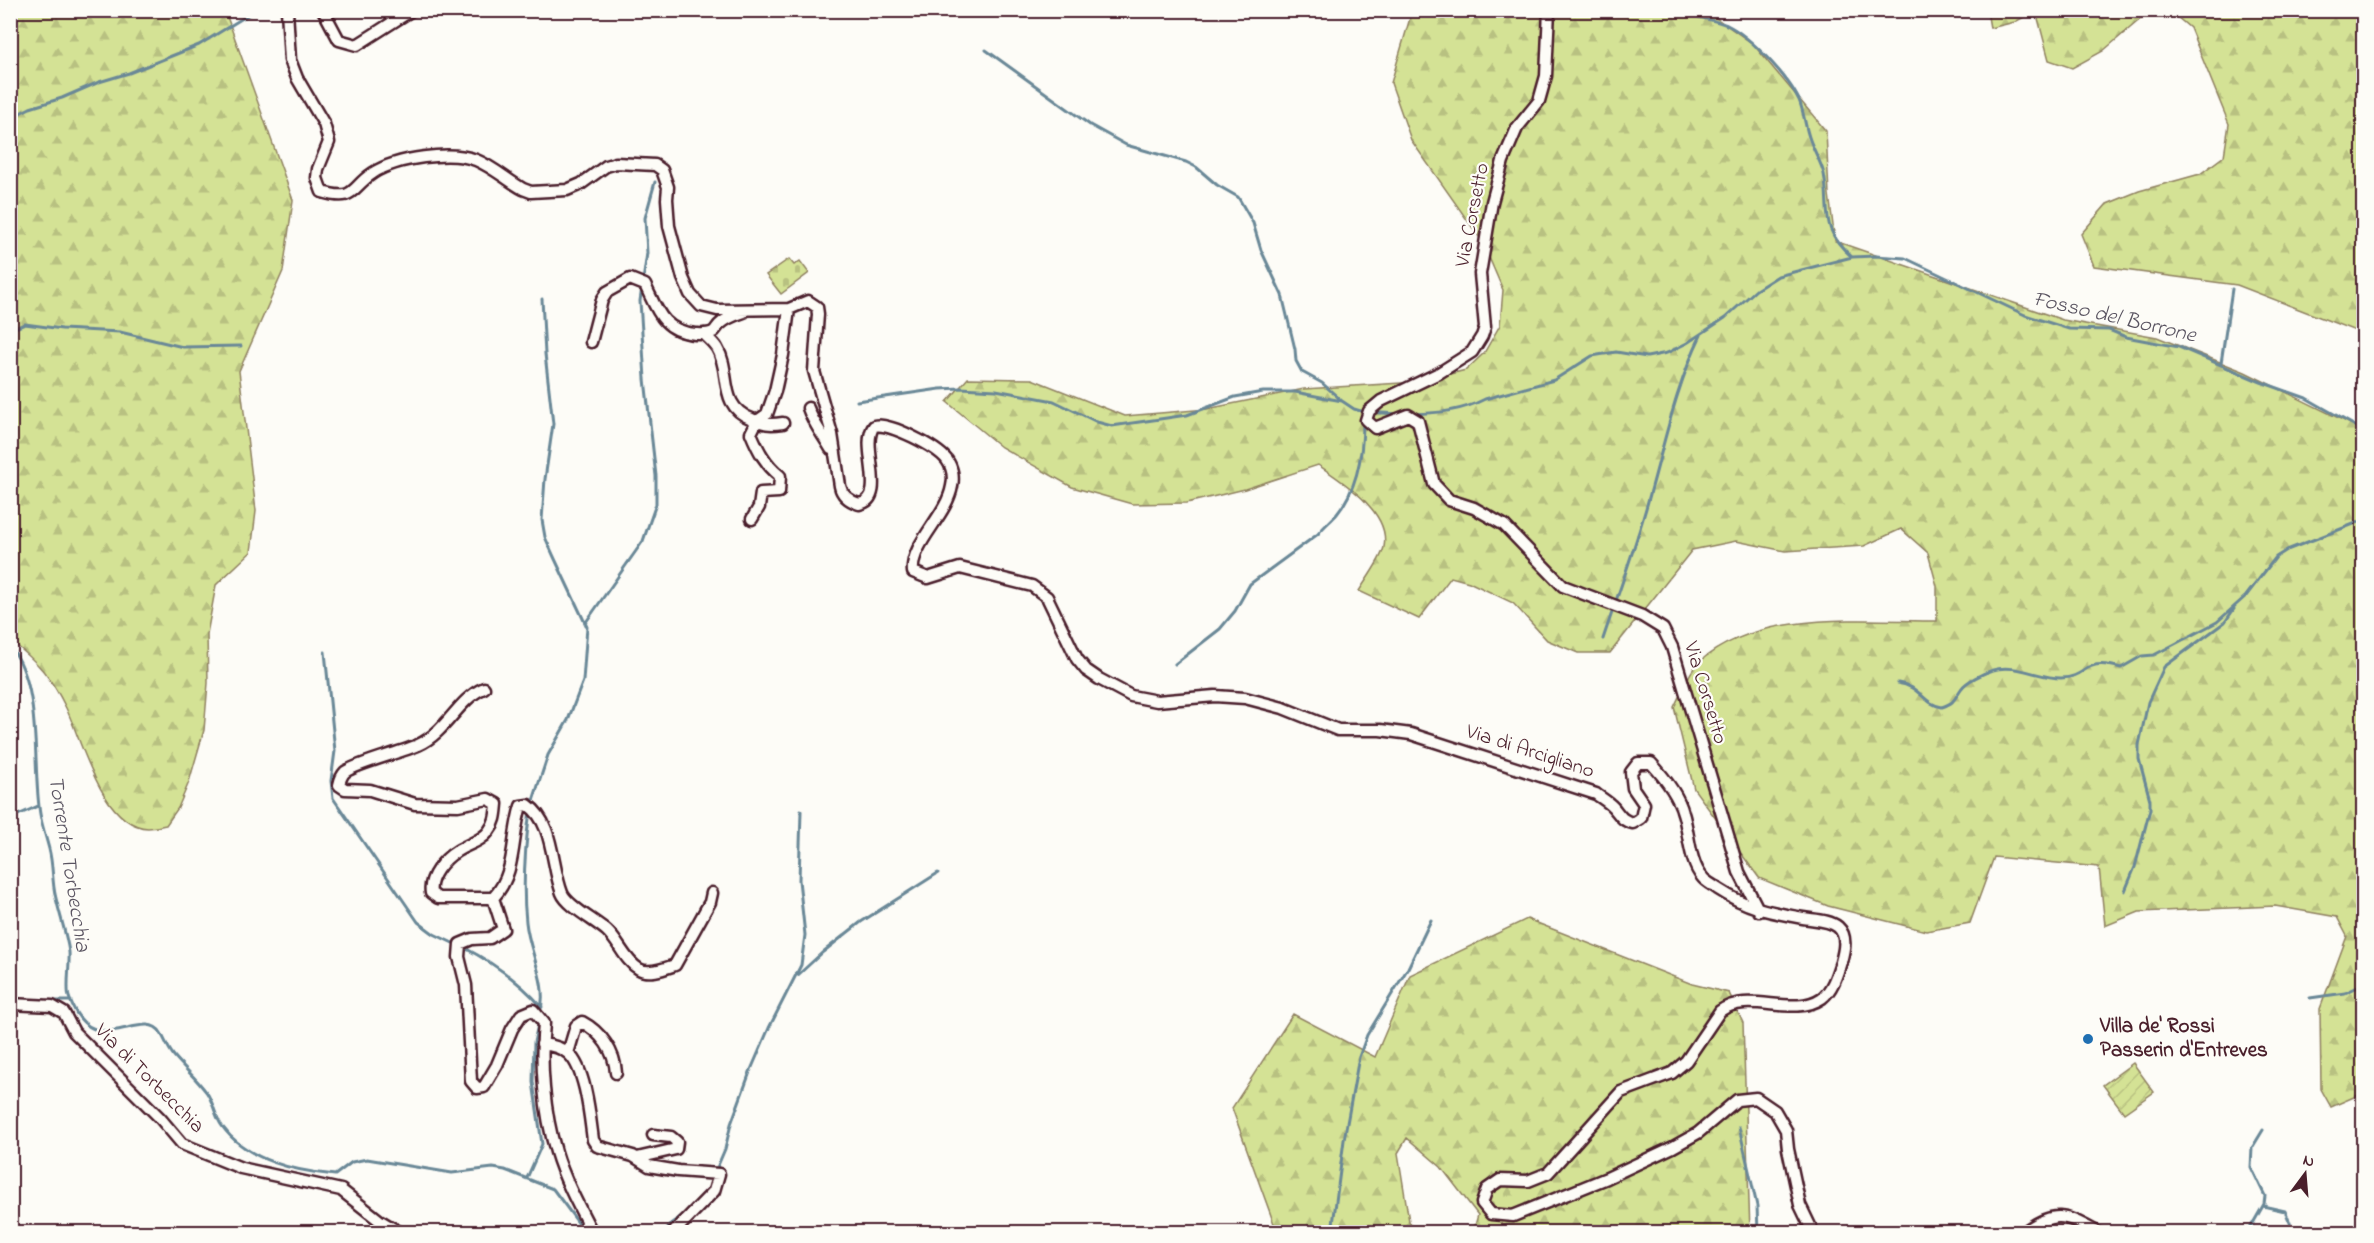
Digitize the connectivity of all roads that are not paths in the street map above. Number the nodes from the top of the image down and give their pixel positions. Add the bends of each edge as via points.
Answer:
1 (287, 10) edge
2 (323, 10) edge
3 (412, 10) edge
4 (1549, 10) edge
5 (752, 309) junction
6 (789, 309) junction
7 (704, 334) junction
8 (591, 342) dead end
9 (808, 408) dead end
10 (757, 421) junction
11 (783, 423) dead end
12 (836, 457) junction
13 (752, 519) dead end
14 (484, 688) dead end
15 (712, 893) dead end
16 (493, 898) junction
17 (1760, 911) junction
18 (10, 1004) edge
19 (542, 1044) junction
20 (568, 1053) junction
21 (616, 1073) dead end
22 (653, 1135) dead end
23 (637, 1158) junction
24 (399, 1233) edge
25 (592, 1233) edge
26 (674, 1233) edge
27 (1812, 1233) edge
28 (2024, 1233) edge
29 (2097, 1233) edge

1 - 5 street via 290,60 324,124 328,142 318,169 322,192 339,197 395,162 424,157 475,159 531,192 573,188 616,163 655,165 662,170 668,187 669,226 690,294 707,309
2 - 3 street via 339,40 354,45
4 - 17 street, Via Corsetto via 1545,76 1539,101 1517,128 1492,201 1480,274 1485,327 1482,336 1472,352 1381,401 1366,420 1376,428 1408,415 1418,421 1434,484 1449,500 1474,508 1504,525 1563,586 1642,616 1663,629 1672,647 1738,872
5 - 6 street
5 - 7 street via 729,317 713,332
6 - 10 street via 775,391 767,414
6 - 12 street, Via di Arcigliano via 808,301 817,307 814,371
7 - 8 street via 685,333 664,321 645,285 630,279 607,292
7 - 10 street via 717,348 726,389 735,408
9 - 12 street
10 - 11 street via 766,426
10 - 13 street via 751,433 758,452 780,476 781,486 779,492 761,493
12 - 17 street, Via di Arcigliano via 840,489 859,504 868,501 873,492 868,438 874,426 890,426 940,453 952,470 952,485 913,558 912,572 927,578 960,568 1032,586 1047,597 1086,670 1122,692 1157,701 1215,696 1245,698 1342,730 1411,734 1596,794 1620,817 1633,823 1641,818 1644,804 1633,788 1631,772 1638,763 1651,763 1667,781 1683,812 1690,848 1702,878 1734,900
14 - 16 street via 470,696 436,735 350,769 342,774 339,785 415,804 458,805 488,799 497,804 496,820 488,833 453,854 430,886 431,893 438,898
15 - 16 street via 711,902 675,966 640,970 607,932 562,895 544,825 537,811 528,805 521,806 510,863
16 - 19 street via 502,929 490,938 459,944 466,985 471,1081 477,1088 484,1087 521,1015 533,1010 544,1023
17 - 27 street, Via di Arcigliano via 1827,922 1843,934 1843,956 1836,979 1821,999 1803,1005 1727,1006 1686,1061 1672,1073 1622,1092 1548,1173 1528,1180 1500,1180 1487,1189 1482,1203 1491,1214 1513,1216 1673,1147 1698,1133 1737,1100 1756,1098 1775,1111 1786,1130 1800,1205
18 - 24 street, Via di Torbecchia via 52,1006 64,1013 74,1032 182,1144 241,1168 341,1190
19 - 20 street
19 - 25 street via 556,1153
20 - 21 street via 576,1026 582,1022 612,1051
20 - 23 street via 587,1096 594,1144
22 - 23 street via 671,1137 677,1142 676,1149
23 - 26 street via 656,1167 719,1174 714,1191
28 - 29 street via 2040,1221 2061,1215

